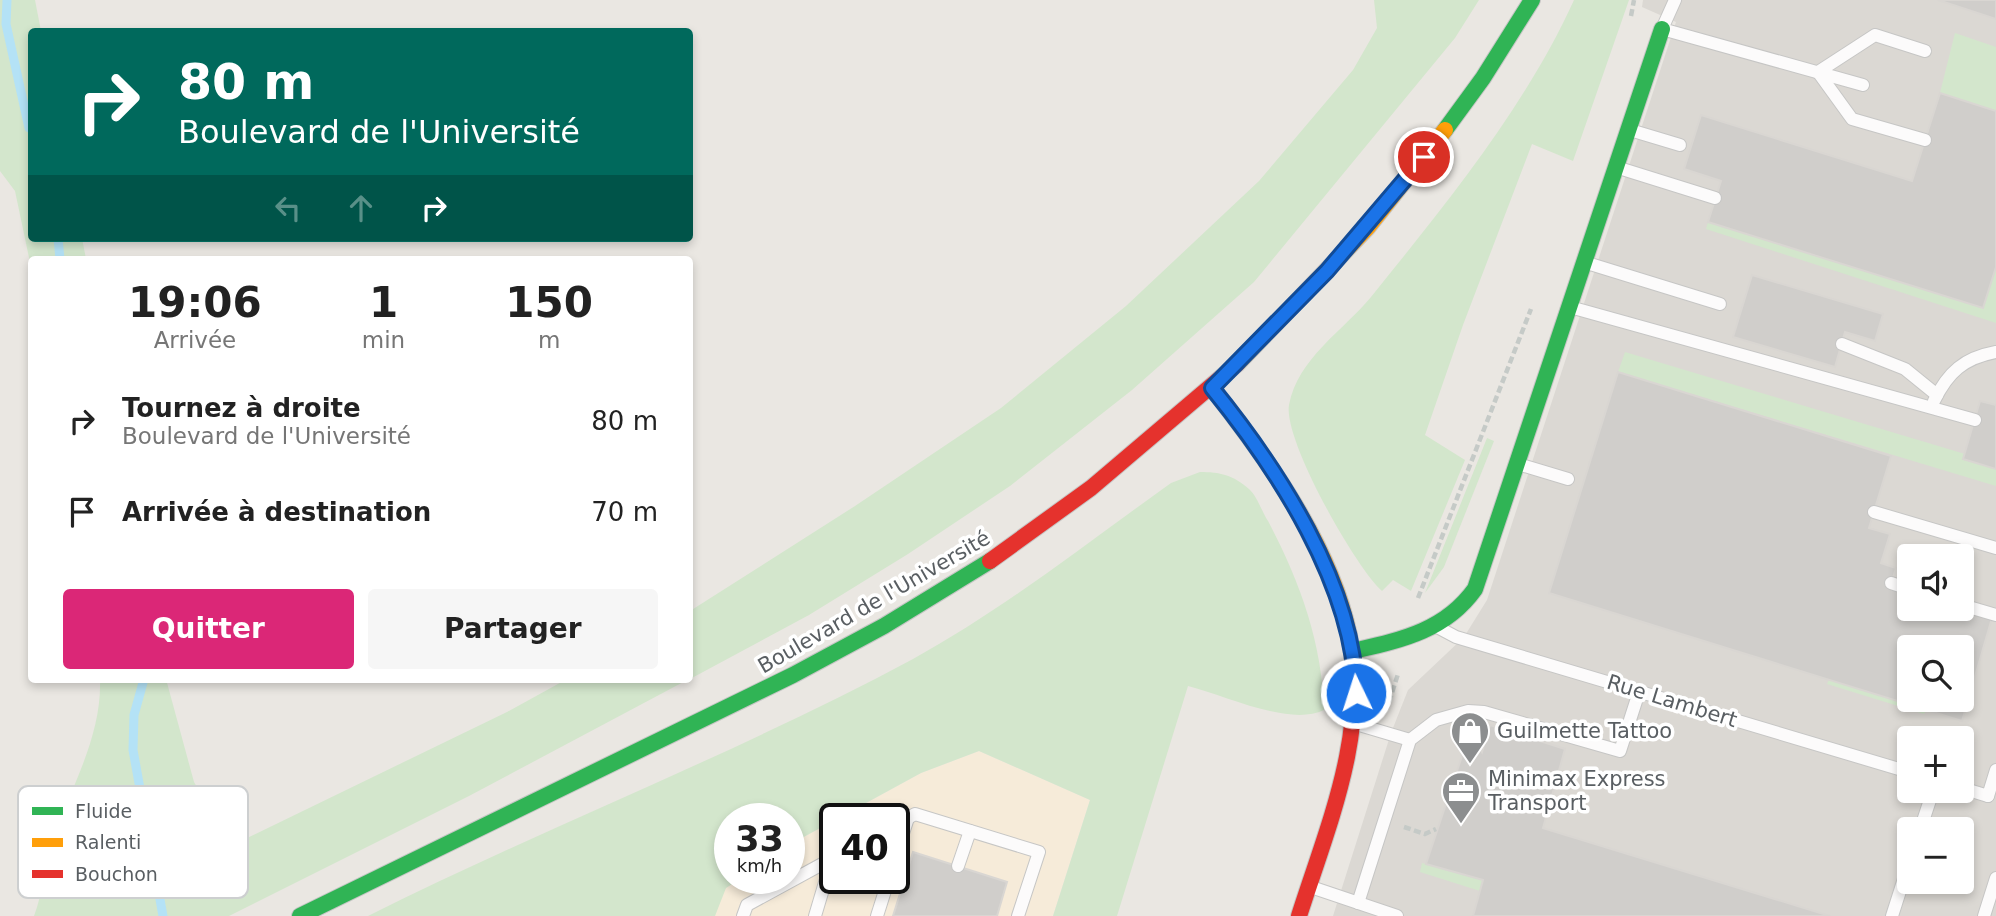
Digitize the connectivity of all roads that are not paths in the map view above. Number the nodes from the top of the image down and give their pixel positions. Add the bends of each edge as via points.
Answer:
1 (1532, 0) edge
2 (1675, 0) edge
3 (1662, 29) junction
4 (1925, 51) dead end
5 (1818, 72) junction
6 (1863, 85) dead end
7 (1628, 130) junction
8 (1925, 140) dead end
9 (1680, 145) dead end
10 (1616, 168) junction
11 (1715, 198) dead end
12 (1584, 263) junction
13 (1720, 304) dead end
14 (1570, 307) junction
15 (1842, 344) dead end
16 (1996, 352) edge
17 (1212, 388) junction
18 (1937, 395) junction
19 (1931, 407) junction
20 (1975, 420) dead end
21 (1518, 464) junction
22 (1568, 479) dead end
23 (1874, 512) dead end
24 (1996, 548) edge
25 (1891, 583) dead end
26 (1897, 585) edge
27 (1974, 609) edge
28 (1996, 615) edge
29 (1436, 626) junction
30 (1353, 651) junction
31 (1639, 692) junction
32 (1353, 723) junction
33 (1410, 740) junction
34 (1897, 768) edge
35 (1996, 770) edge
36 (1974, 792) edge
37 (1988, 796) junction
38 (1996, 808) edge
39 (910, 817) edge
40 (970, 831) junction
41 (819, 866) edge
42 (958, 866) dead end
43 (1996, 878) edge
44 (1308, 886) junction
45 (822, 894) edge
46 (884, 894) edge
47 (1899, 894) edge
48 (1358, 903) junction
49 (300, 916) edge
50 (743, 916) edge
51 (815, 916) edge
52 (877, 916) edge
53 (1018, 916) edge
54 (1298, 916) edge
55 (1397, 916) edge
56 (1892, 916) edge
57 (1984, 916) edge

1 - 17 main road, Boulevard de l'Université via 1410,175 1327,271
2 - 3 lane
3 - 5 lane
3 - 7 main road
4 - 5 lane via 1875,35
5 - 6 lane
5 - 8 lane via 1852,118
7 - 9 lane
7 - 10 main road
10 - 11 lane
10 - 12 main road
12 - 13 lane
12 - 14 main road
14 - 19 lane
14 - 21 main road
15 - 18 lane via 1905,369
16 - 18 lane via 1957,366
17 - 30 main road via 1260,450 1297,513 1334,590
17 - 49 main road, Boulevard de l'Université via 1016,544 911,610 761,691
18 - 19 lane
19 - 20 lane
21 - 22 lane
21 - 29 main road via 1475,589 1466,604
23 - 24 lane
25 - 26 lane
27 - 28 lane
29 - 30 main road
29 - 31 lane, Rue Lambert via 1455,637
30 - 32 main road
31 - 33 lane via 1620,751 1468,711 1436,720
31 - 34 lane, Rue Lambert
32 - 33 lane
32 - 44 main road via 1338,791
33 - 48 lane
35 - 37 lane
36 - 37 lane
37 - 38 lane
39 - 40 lane via 915,814
40 - 42 lane
40 - 53 lane via 1039,852
41 - 50 lane via 747,905
43 - 57 lane
44 - 48 lane
44 - 54 main road
45 - 51 lane
46 - 52 lane
47 - 56 lane
48 - 55 lane

